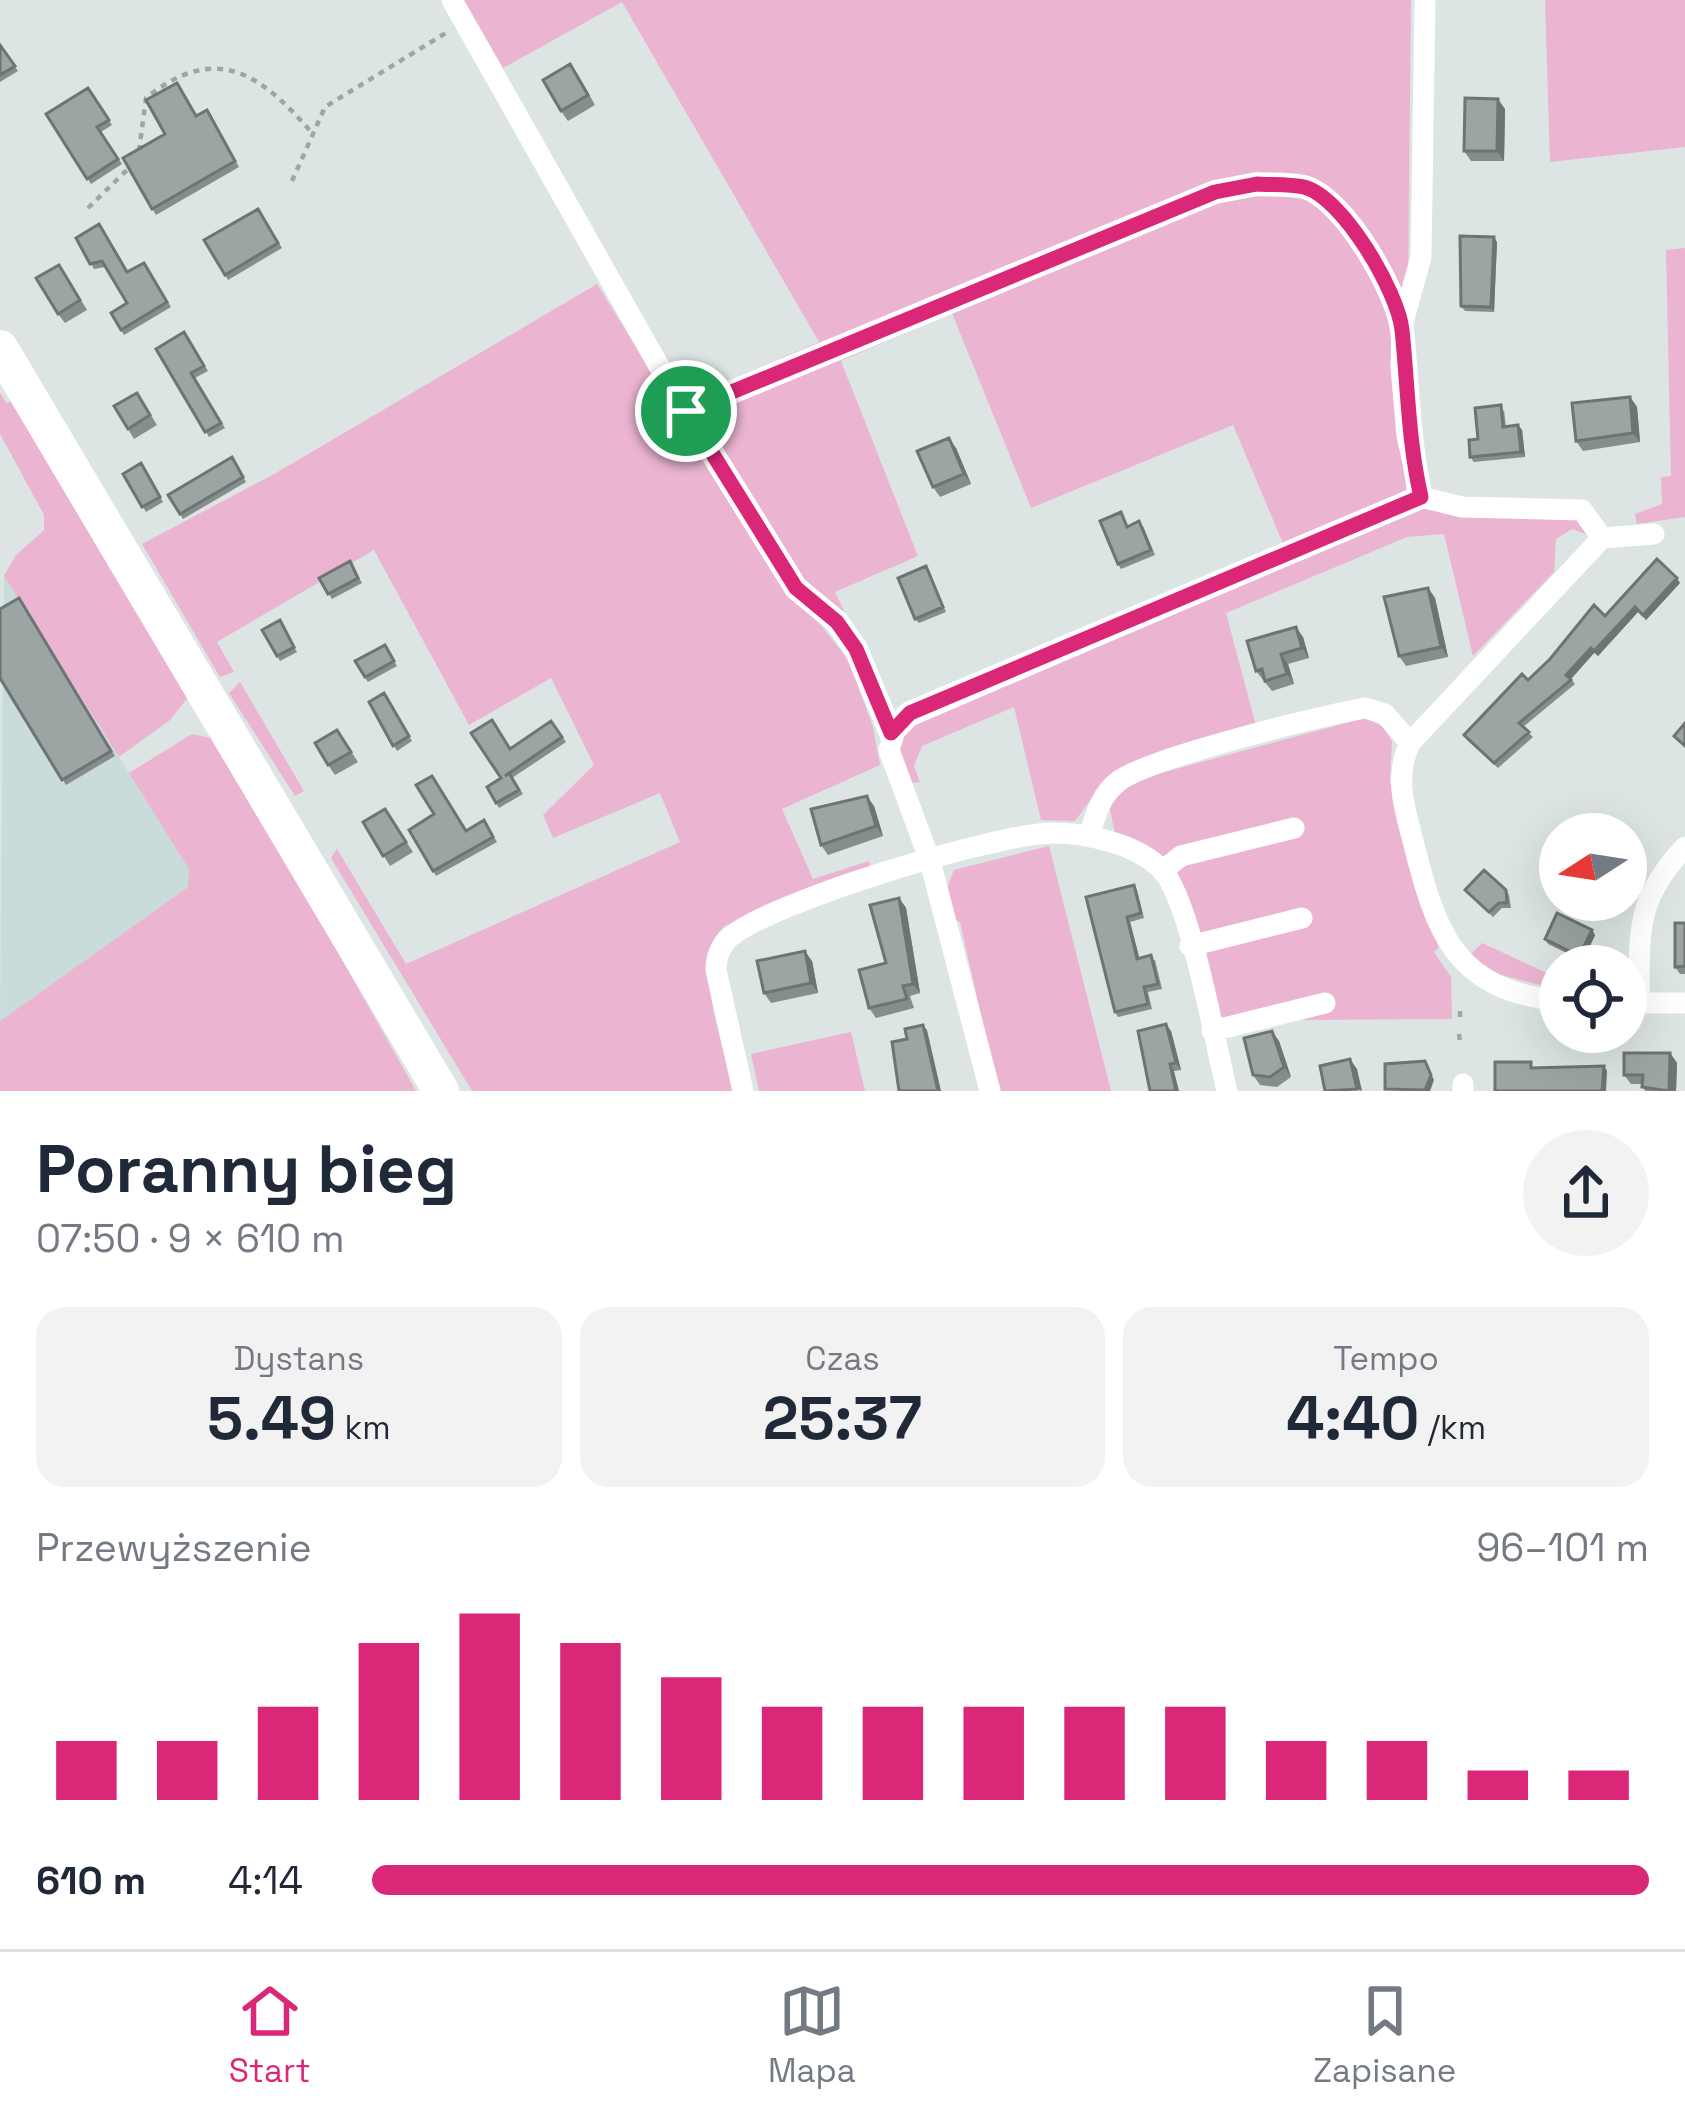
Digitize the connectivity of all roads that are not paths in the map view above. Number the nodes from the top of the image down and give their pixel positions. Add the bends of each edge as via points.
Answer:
1 (1424, 0) edge
2 (456, 9) edge
3 (0, 348) edge
4 (1421, 497) junction
5 (1654, 534) dead end
6 (1602, 538) junction
7 (891, 733) junction
8 (1410, 742) junction
9 (1294, 828) dead end
10 (1089, 837) junction
11 (1685, 847) edge
12 (930, 861) junction
13 (1162, 871) junction
14 (1303, 918) dead end
15 (1638, 945) edge
16 (1190, 946) junction
17 (1539, 999) edge
18 (1325, 1003) dead end
19 (1647, 1003) edge
20 (1685, 1003) edge
21 (1212, 1031) junction
22 (441, 1091) edge
23 (742, 1091) edge
24 (990, 1091) edge
25 (1227, 1091) edge

1 - 4 street via 1421,257 1402,326 1407,436
2 - 7 street via 796,588 856,649
3 - 22 main road
4 - 6 street via 1462,507 1582,510
4 - 7 street via 910,713
5 - 6 street
6 - 8 street
7 - 12 street via 889,750
8 - 10 street via 1384,714 1365,708 1165,762 1117,782
8 - 17 street via 1402,798 1442,936 1491,983
9 - 13 street via 1181,856
10 - 12 street via 1038,834
10 - 13 street via 1132,850
11 - 15 street via 1646,896
12 - 23 street via 780,911 722,947 716,970
12 - 24 street
13 - 16 street
14 - 16 street
16 - 21 street
18 - 21 street
19 - 20 street
21 - 25 street

